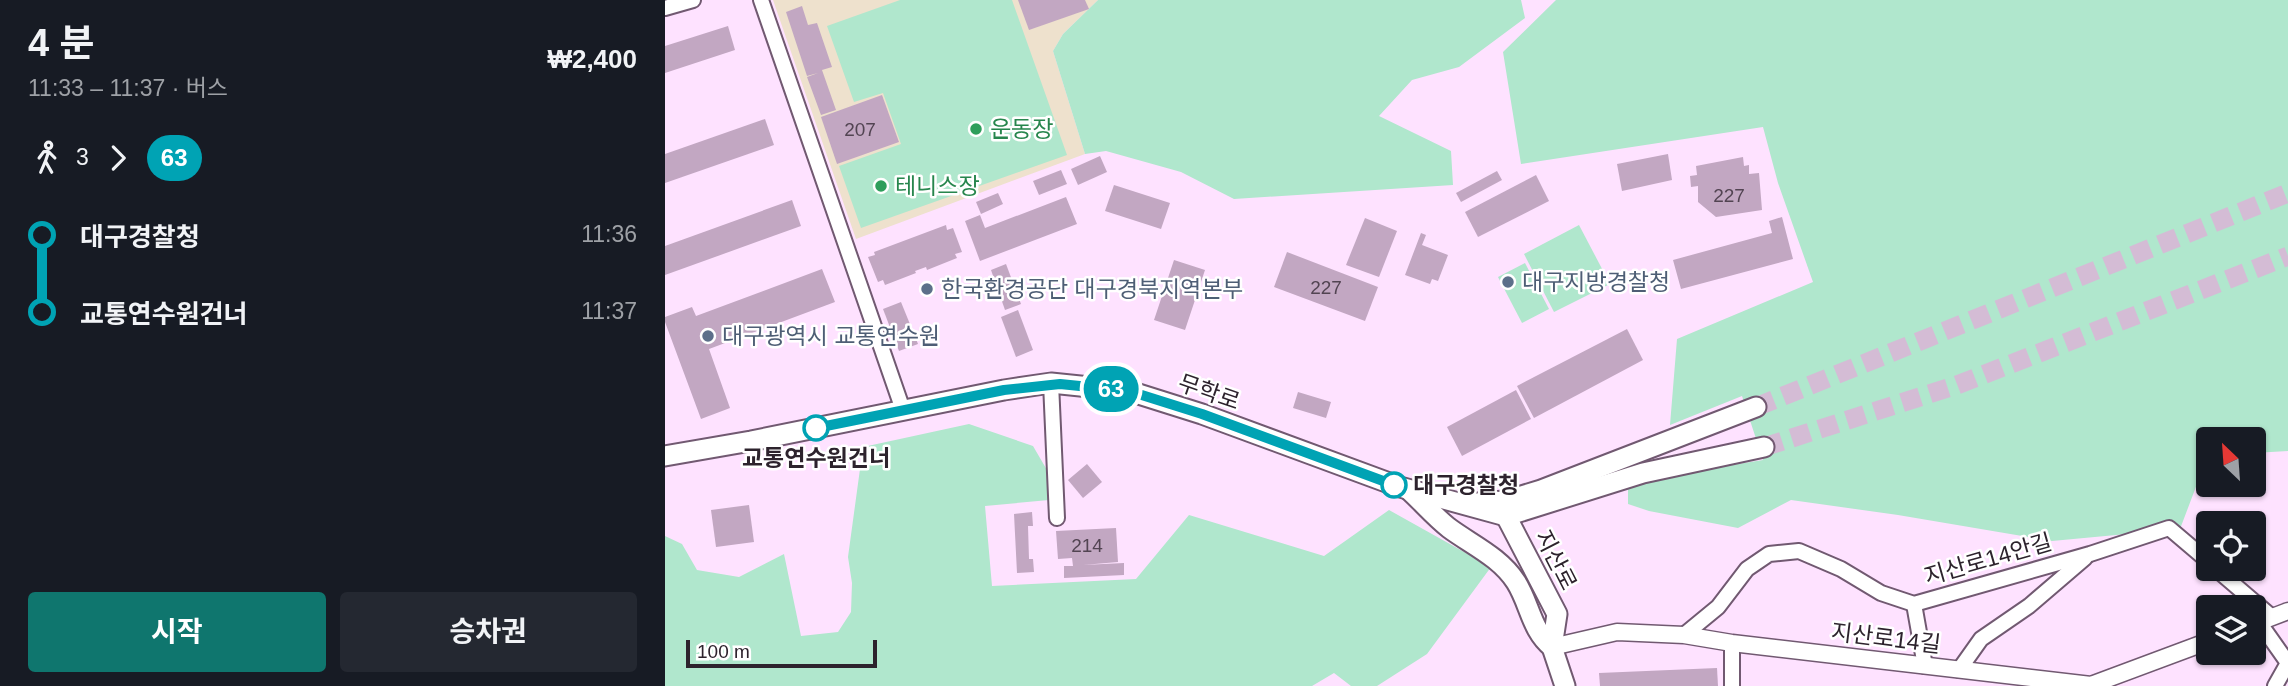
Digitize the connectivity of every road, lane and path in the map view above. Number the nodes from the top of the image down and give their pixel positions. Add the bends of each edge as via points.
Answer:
1 (693, 0) edge
2 (761, 0) edge
3 (665, 8) edge
4 (1051, 383) junction
5 (1756, 407) tunnel mouth
6 (903, 410) junction
7 (1764, 447) tunnel mouth
8 (665, 456) edge
9 (1409, 490) junction
10 (1499, 509) junction
11 (1058, 519) dead end
12 (1449, 528) joint
13 (2196, 551) edge
14 (2090, 554) junction
15 (2228, 581) edge
16 (1914, 604) junction
17 (2268, 619) edge
18 (1683, 635) junction
19 (1732, 643) junction
20 (2196, 646) edge
21 (1552, 647) junction
22 (1925, 666) junction
23 (1959, 670) junction
24 (1559, 683) edge
25 (1732, 686) edge
26 (2091, 686) edge
27 (2275, 686) edge

1 - 3 street
2 - 6 street
4 - 6 main road, 무학로
4 - 9 main road, 무학로 via 1129,391
4 - 11 street
5 - 10 main road, 무학로 via 1506,501
6 - 8 main road, 무학로
7 - 10 main road
9 - 10 main road, 무학로
9 - 12 main road, 무학로
10 - 21 main road, 지산로 via 1557,614
12 - 21 main road, 지산로 via 1487,553 1515,581 1542,639
13 - 14 street, 지산로14안길 via 2169,528
14 - 16 street, 지산로14안길
14 - 23 street via 1981,639
15 - 17 street
16 - 18 street, 지산로14안길 via 1881,593 1799,551 1769,554 1747,569 1718,607
16 - 22 street
17 - 27 street via 2288,663
18 - 19 street, 지산로14길
18 - 21 street, 지산로14길 via 1617,632
19 - 22 street, 지산로14길
19 - 25 street
20 - 26 street, 지산로14길
21 - 24 main road, 지산로
22 - 23 street, 지산로14길
23 - 26 street, 지산로14길

